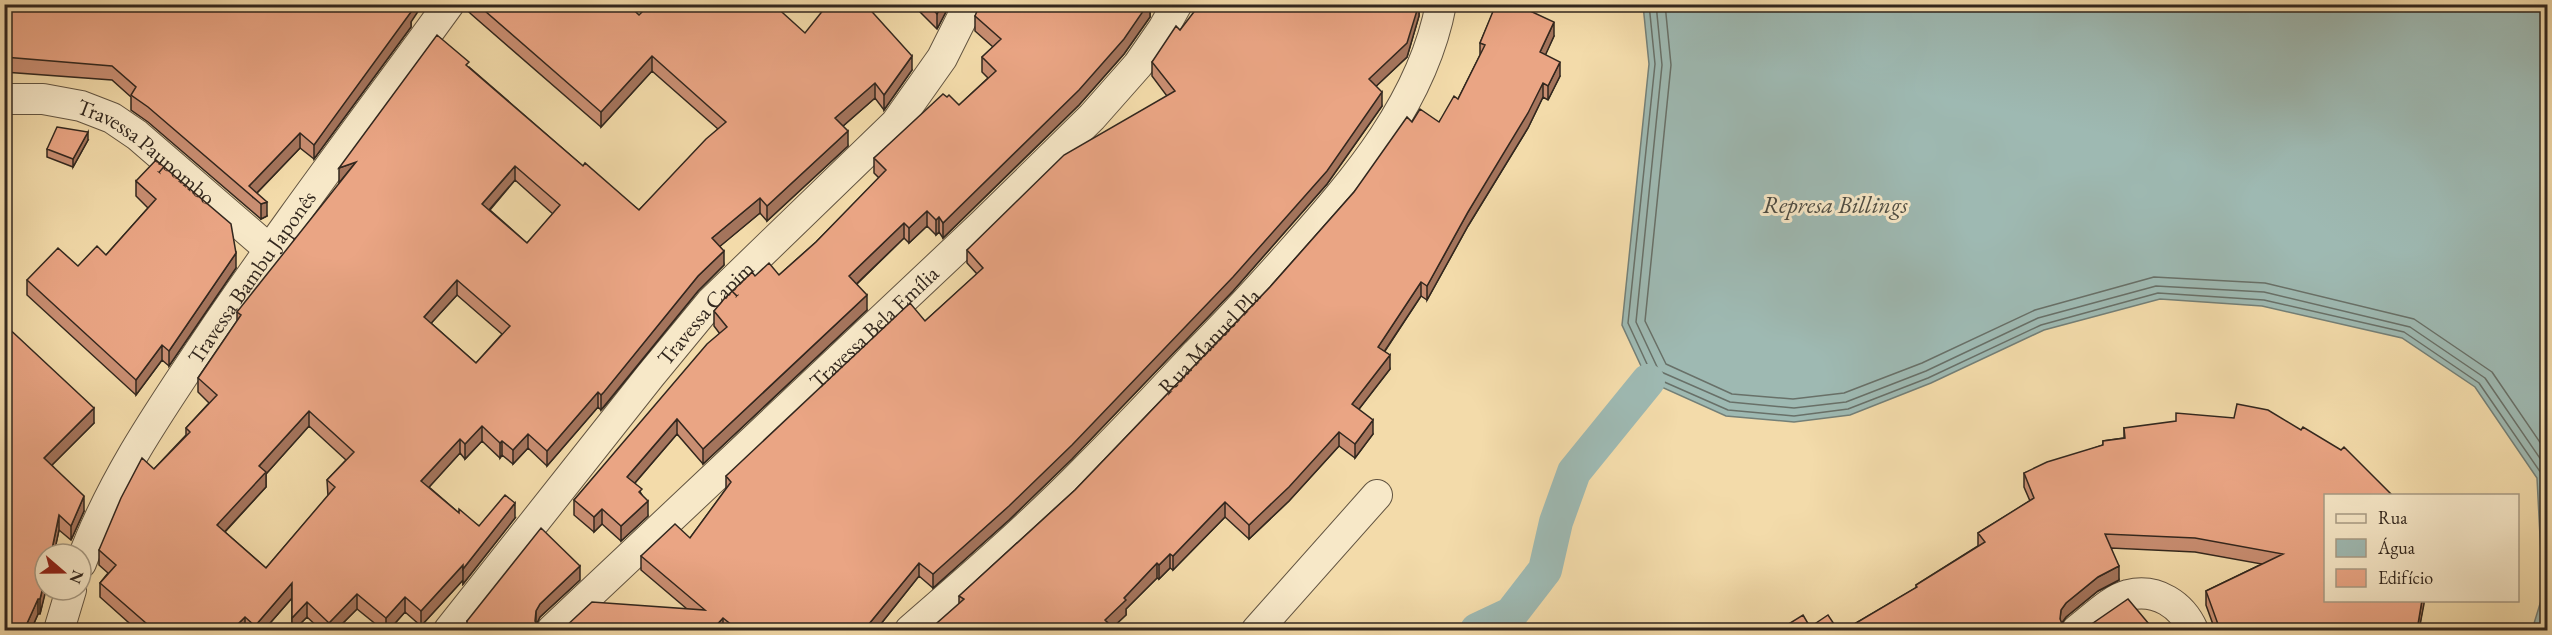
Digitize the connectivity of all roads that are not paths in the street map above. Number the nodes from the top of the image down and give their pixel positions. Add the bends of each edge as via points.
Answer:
1 (449, 4) edge
2 (969, 4) edge
3 (1176, 4) edge
4 (1441, 4) edge
5 (4, 99) edge
6 (269, 249) junction
7 (1377, 495) dead end
8 (89, 542) edge
9 (68, 602) edge
10 (59, 630) edge
11 (449, 630) edge
12 (552, 630) edge
13 (910, 630) edge
14 (1257, 630) edge
15 (2077, 630) edge
16 (2193, 630) edge

1 - 6 street, Travessa Bambu Japonês
2 - 11 street, Travessa Capim via 942,58 896,123 711,302
3 - 12 street, Travessa Bela Emília via 1138,65 1092,117
4 - 13 street, Rua Manuel Pla via 1413,88 1383,139 1341,196 1241,308 1083,472
5 - 6 street, Travessa Paupombo via 43,99 81,106 112,118 138,135
6 - 8 street, Travessa Bambu Japonês via 160,410 122,473
7 - 14 street
9 - 10 street
15 - 16 street via 2117,600 2152,594 2168,600 2187,615

